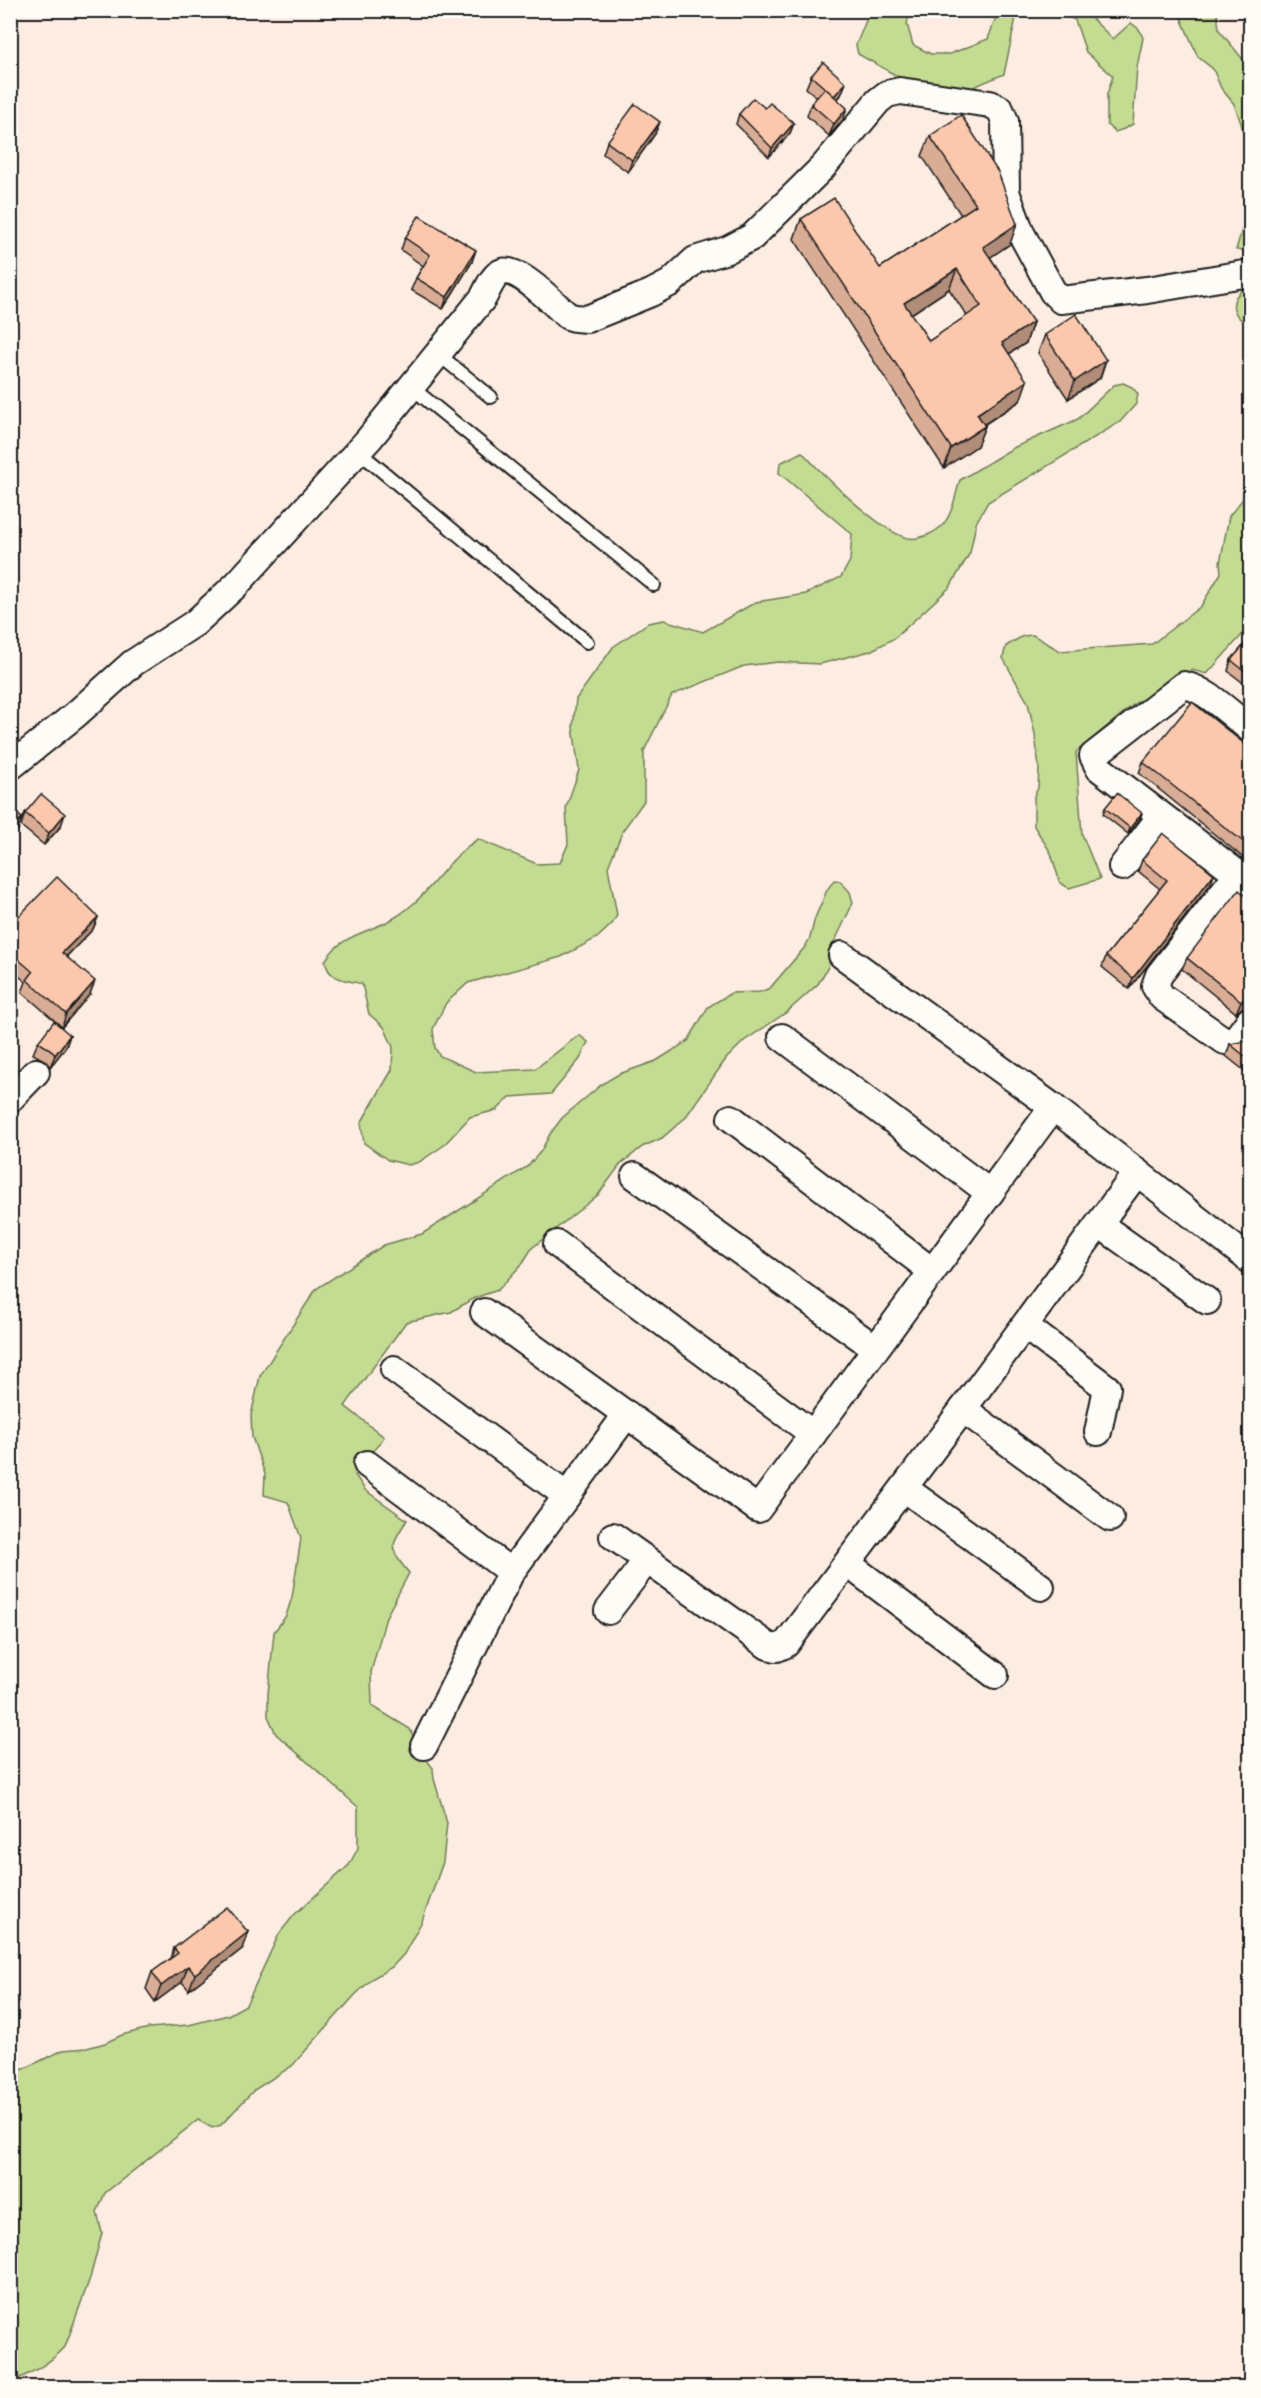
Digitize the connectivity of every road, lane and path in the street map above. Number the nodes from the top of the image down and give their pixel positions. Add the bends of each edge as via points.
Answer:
1 (1251, 273) edge
2 (438, 354) junction
3 (411, 387) junction
4 (491, 397) dead end
5 (358, 451) junction
6 (654, 585) dead end
7 (587, 642) dead end
8 (1251, 729) edge
9 (10, 767) edge
10 (1161, 816) junction
11 (1122, 867) dead end
12 (1244, 878) edge
13 (842, 955) dead end
14 (1251, 1020) edge
15 (782, 1037) dead end
16 (36, 1072) dead end
17 (10, 1099) edge
18 (1053, 1107) junction
19 (731, 1118) dead end
20 (1137, 1172) junction
21 (635, 1176) dead end
22 (990, 1193) junction
23 (1099, 1224) junction
24 (557, 1244) dead end
25 (1251, 1260) edge
26 (932, 1271) junction
27 (1207, 1301) dead end
28 (484, 1312) dead end
29 (1025, 1326) junction
30 (874, 1348) junction
31 (394, 1369) dead end
32 (963, 1409) junction
33 (627, 1414) junction
34 (1098, 1432) dead end
35 (813, 1434) junction
36 (367, 1464) dead end
37 (904, 1488) junction
38 (567, 1496) junction
39 (1110, 1518) dead end
40 (613, 1536) dead end
41 (647, 1560) junction
42 (848, 1564) junction
43 (511, 1572) junction
44 (1041, 1587) dead end
45 (608, 1611) dead end
46 (995, 1676) dead end
47 (424, 1746) dead end

1 - 2 street via 1064,301 1058,298 1021,233 1006,192 1005,121 1000,109 990,104 900,91 882,97 823,167 765,226 741,244 703,256 662,288 588,319 568,316 521,276 502,272
2 - 3 street
2 - 4 lane
3 - 5 street
3 - 6 lane
5 - 7 lane
5 - 9 street via 203,616 134,663
8 - 10 street via 1207,696 1184,685 1095,752 1093,760 1099,768
10 - 11 street
10 - 12 street
12 - 14 street via 1159,975 1155,987 1162,997 1225,1041 1236,1039
13 - 18 street
15 - 22 street
16 - 17 street
18 - 20 street
18 - 22 street
19 - 26 street
20 - 23 street
20 - 25 street
21 - 30 street
22 - 26 street
23 - 27 street
23 - 29 street
24 - 35 street
26 - 30 street
28 - 33 street
29 - 32 street
29 - 34 street via 1107,1388
30 - 35 street
31 - 38 street
32 - 37 street
32 - 39 street
33 - 35 street via 758,1509
33 - 38 street
36 - 43 street
37 - 42 street
37 - 44 street
38 - 43 street
40 - 41 street
41 - 42 street via 768,1646 777,1648 786,1644
41 - 45 street
42 - 46 street
43 - 47 street

